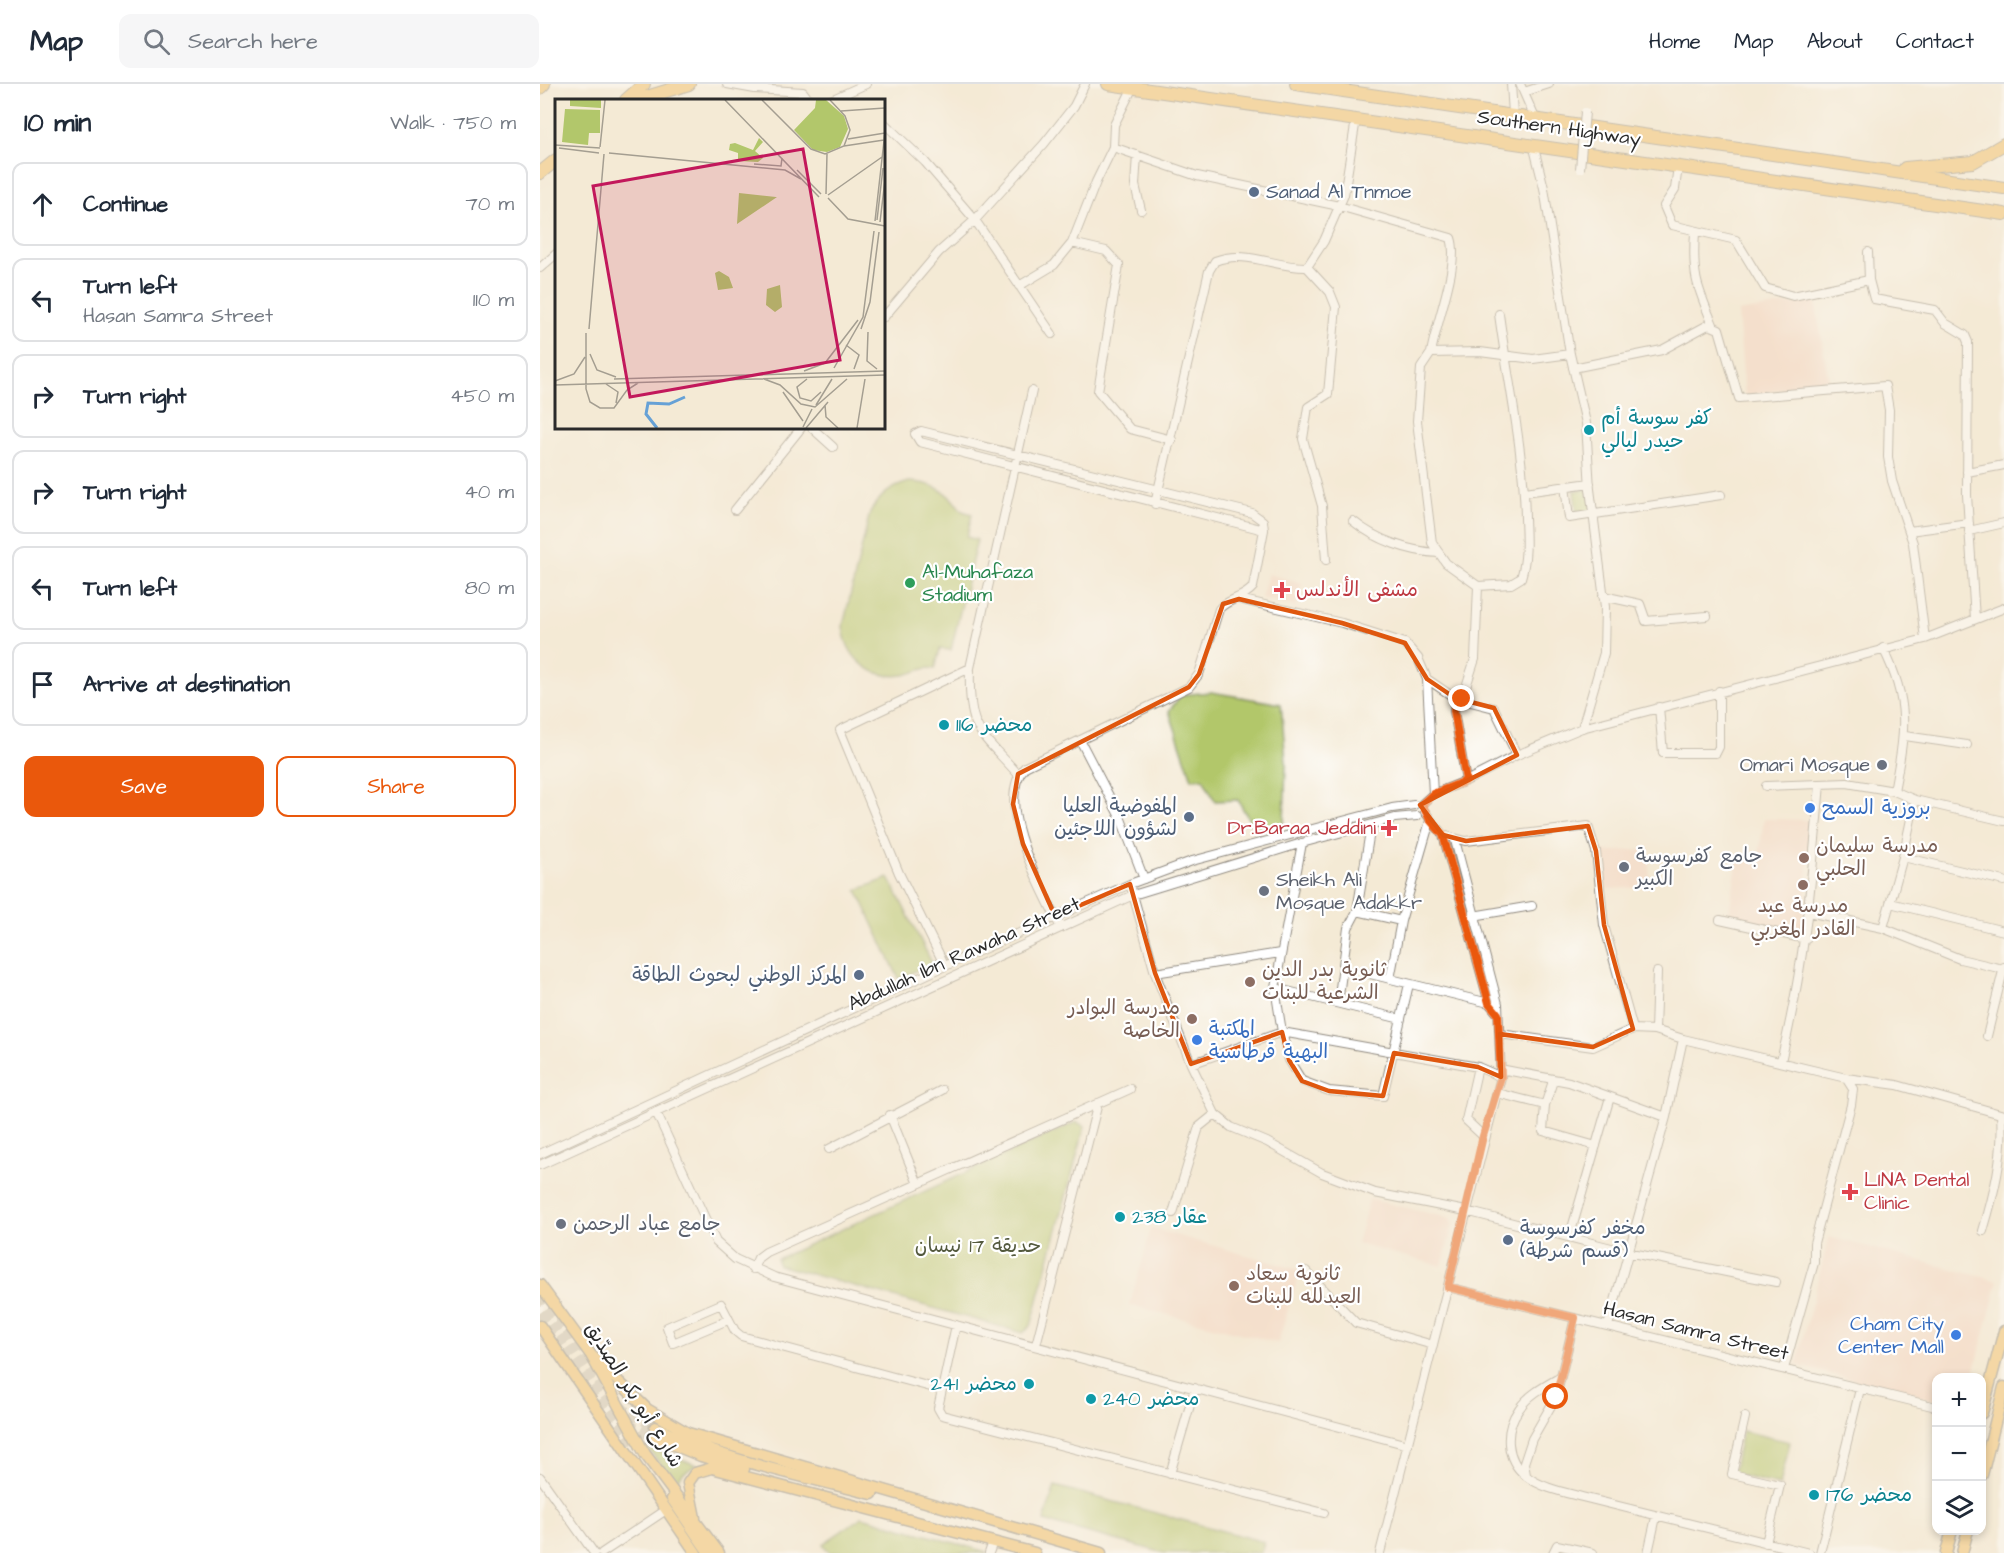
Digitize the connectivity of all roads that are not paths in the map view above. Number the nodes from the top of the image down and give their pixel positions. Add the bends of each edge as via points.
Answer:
1 (544, 84) edge
2 (644, 84) edge
3 (689, 84) edge
4 (727, 84) edge
5 (866, 84) edge
6 (1085, 84) edge
7 (1108, 84) edge
8 (1296, 84) edge
9 (1511, 84) edge
10 (1549, 84) edge
11 (1133, 87) junction
12 (540, 88) edge
13 (1522, 88) edge
14 (627, 99) edge
15 (640, 99) edge
16 (808, 99) edge
17 (833, 99) edge
18 (1585, 112) dead end
19 (1513, 114) junction
20 (1535, 118) junction
21 (1356, 119) junction
22 (885, 124) edge
23 (1533, 144) junction
24 (2004, 144) edge
25 (1113, 147) junction
26 (1137, 156) junction
27 (1678, 166) junction
28 (1580, 169) dead end
29 (1882, 170) junction
30 (2004, 188) edge
31 (1339, 206) junction
32 (1141, 210) dead end
33 (2004, 214) edge
34 (975, 220) junction
35 (1695, 232) junction
36 (1072, 243) junction
37 (1868, 252) dead end
38 (555, 255) edge
39 (1307, 267) junction
40 (540, 268) edge
41 (1869, 280) junction
42 (1019, 286) junction
43 (1499, 314) dead end
44 (885, 316) edge
45 (1714, 327) junction
46 (1052, 333) dead end
47 (1431, 353) junction
48 (1570, 354) junction
49 (1506, 356) junction
50 (1574, 368) junction
51 (1032, 391) dead end
52 (800, 429) edge
53 (813, 429) edge
54 (1172, 440) junction
55 (833, 447) dead end
56 (1017, 454) junction
57 (2004, 465) edge
58 (1015, 466) junction
59 (1967, 472) junction
60 (1590, 483) junction
61 (1564, 486) junction
62 (1158, 491) junction
63 (1524, 492) junction
64 (1721, 495) dead end
65 (1155, 504) junction
66 (735, 510) dead end
67 (1593, 515) junction
68 (1353, 521) dead end
69 (2004, 523) edge
70 (1969, 527) junction
71 (1264, 530) junction
72 (1910, 531) junction
73 (1439, 553) junction
74 (1326, 560) dead end
75 (1478, 586) junction
76 (1603, 596) junction
77 (1239, 599) junction
78 (2004, 608) edge
79 (1707, 616) dead end
80 (1975, 619) junction
81 (1925, 639) junction
82 (1883, 648) junction
83 (970, 668) junction
84 (1427, 679) junction
85 (1719, 691) junction
86 (1459, 698) junction
87 (1659, 708) junction
88 (1582, 728) junction
89 (1905, 736) junction
90 (1080, 740) junction
91 (1967, 745) dead end
92 (1517, 755) junction
93 (1018, 774) junction
94 (1466, 781) junction
95 (1821, 784) junction
96 (1766, 786) dead end
97 (1894, 791) junction
98 (1433, 794) junction
99 (1915, 800) junction
100 (1418, 804) junction
101 (1421, 814) junction
102 (1430, 820) junction
103 (2004, 821) edge
104 (1371, 825) junction
105 (1443, 835) junction
106 (1455, 840) junction
107 (1302, 843) junction
108 (1903, 857) junction
109 (1144, 879) junction
110 (2004, 881) edge
111 (1130, 884) junction
112 (1133, 895) junction
113 (1890, 903) junction
114 (1532, 906) dead end
115 (1357, 911) junction
116 (1808, 912) junction
117 (1055, 916) junction
118 (1473, 916) junction
119 (1720, 920) dead end
120 (1401, 921) junction
121 (1061, 928) junction
122 (1883, 928) junction
123 (2004, 931) edge
124 (1806, 939) junction
125 (1280, 953) junction
126 (945, 966) junction
127 (2004, 968) edge
128 (1657, 972) dead end
129 (1155, 973) junction
130 (1366, 973) dead end
131 (1390, 979) junction
132 (1409, 984) junction
133 (1275, 988) junction
134 (1338, 1003) junction
135 (1489, 1003) junction
136 (1498, 1014) junction
137 (1401, 1019) junction
138 (1633, 1029) junction
139 (1655, 1030) junction
140 (1282, 1032) junction
141 (1500, 1034) junction
142 (1987, 1036) dead end
143 (1683, 1039) junction
144 (1394, 1053) junction
145 (1781, 1061) junction
146 (1191, 1064) junction
147 (1479, 1067) junction
148 (1501, 1073) junction
149 (1846, 1078) junction
150 (1553, 1081) junction
151 (1130, 1089) dead end
152 (942, 1090) dead end
153 (1497, 1093) junction
154 (1610, 1097) junction
155 (1098, 1103) junction
156 (1545, 1105) junction
157 (656, 1112) junction
158 (1215, 1114) junction
159 (890, 1115) junction
160 (2002, 1115) edge
161 (1666, 1117) junction
162 (1483, 1136) junction
163 (1596, 1146) junction
164 (829, 1149) dead end
165 (540, 1154) edge
166 (540, 1165) edge
167 (918, 1184) junction
168 (1466, 1211) junction
169 (1173, 1213) dead end
170 (1983, 1231) dead end
171 (1570, 1235) junction
172 (1627, 1252) junction
173 (753, 1269) junction
174 (1306, 1271) dead end
175 (1776, 1282) dead end
176 (540, 1285) edge
177 (1448, 1287) junction
178 (1575, 1318) junction
179 (728, 1320) junction
180 (956, 1325) junction
181 (540, 1326) edge
182 (1608, 1326) junction
183 (2004, 1331) edge
184 (1036, 1345) junction
185 (1433, 1345) junction
186 (591, 1355) junction
187 (1784, 1369) junction
188 (1559, 1378) junction
189 (2004, 1387) edge
190 (1195, 1388) junction
191 (1860, 1389) junction
192 (942, 1390) junction
193 (1986, 1398) edge
194 (1932, 1406) edge
195 (1745, 1417) dead end
196 (1408, 1445) junction
197 (642, 1454) tunnel mouth
198 (1986, 1459) edge
199 (1170, 1474) junction
200 (1526, 1476) junction
201 (540, 1477) edge
202 (666, 1510) junction
203 (949, 1510) junction
204 (1324, 1513) dead end
205 (1656, 1517) junction
206 (695, 1518) junction
207 (905, 1518) junction
208 (1951, 1535) edge
209 (1967, 1535) edge
210 (993, 1542) junction
211 (1766, 1544) junction
212 (594, 1553) edge
213 (602, 1553) edge
214 (696, 1553) edge
215 (709, 1553) edge
216 (719, 1553) edge
217 (989, 1553) edge
218 (1035, 1553) edge
219 (1101, 1553) edge
220 (1380, 1553) edge
221 (1553, 1553) edge
222 (1593, 1553) edge
223 (1648, 1553) edge
224 (1809, 1553) edge
225 (1820, 1553) edge
226 (1946, 1553) edge
227 (1962, 1553) edge

1 - 12 highway
2 - 14 highway
3 - 15 highway
4 - 16 street via 803,92
5 - 17 street
6 - 34 street via 1074,106 1044,144
7 - 11 highway, Southern Highway
8 - 19 highway, Southern Highway
9 - 19 street
10 - 13 street
11 - 21 highway, Southern Highway
11 - 25 street via 1114,125
13 - 20 street
18 - 28 street, bridge
19 - 20 highway, Southern Highway
20 - 29 highway, Southern Highway
21 - 23 highway, Southern Highway
21 - 31 street
22 - 34 street via 925,162
23 - 27 highway, Southern Highway
23 - 48 street via 1544,188
24 - 29 highway via 1973,162
25 - 26 street
25 - 36 street
26 - 31 street via 1207,179
26 - 32 street via 1134,185
27 - 33 highway, Southern Highway
27 - 35 street via 1675,189 1664,206 1672,225
29 - 30 highway, Southern Highway
31 - 39 street
31 - 47 street via 1451,238 1455,250 1453,264
34 - 42 street
34 - 44 street via 939,252
35 - 41 street via 1736,240 1765,288 1793,296
35 - 45 street via 1695,283
36 - 42 street via 1054,264
36 - 54 street via 1106,251 1119,266 1098,391 1130,429
37 - 41 street
38 - 40 street
39 - 54 street via 1242,256 1215,261 1209,271
39 - 74 street via 1330,292 1336,307 1328,394 1308,406 1302,439 1322,506
41 - 59 street via 1874,299 1928,307 1965,335
42 - 46 street
43 - 49 street
45 - 50 street via 1708,325 1662,350
45 - 72 street via 1719,329 1739,398 1885,386 1892,481
47 - 49 street
47 - 73 street via 1421,368 1417,421 1432,543
48 - 49 street
48 - 50 street
49 - 63 street
50 - 60 street via 1586,423
51 - 56 street
52 - 66 street
53 - 55 street
54 - 62 street
56 - 58 street
56 - 58 street via 921,430 915,434 920,442
56 - 62 street
57 - 59 street
58 - 65 street
58 - 83 street
59 - 70 street
60 - 61 street
60 - 67 street
61 - 63 street
61 - 67 street via 1569,518
62 - 65 street
62 - 71 street via 1256,515 1263,521
63 - 75 street via 1526,562 1521,578 1511,584
64 - 67 street
65 - 71 street
67 - 76 street
68 - 73 street via 1365,531 1420,552
69 - 70 street
70 - 72 street
70 - 80 street
71 - 77 street via 1253,587
72 - 81 street
73 - 75 street via 1446,563
75 - 86 street via 1475,659
76 - 79 street via 1640,604 1647,621
76 - 88 street via 1604,653
77 - 84 street via 1342,623 1406,643
77 - 90 street via 1219,609 1199,674 1190,687
78 - 80 street
80 - 81 street
81 - 82 street
82 - 85 street
82 - 89 street via 1896,674
83 - 93 street via 970,711 982,739
83 - 126 street via 840,730 899,873
84 - 86 street
84 - 98 street
85 - 87 street
85 - 87 street via 1716,753 1663,753
86 - 92 street via 1494,708
86 - 94 street via 1454,711
87 - 88 street
88 - 92 street
89 - 91 street
89 - 97 street
90 - 93 street
90 - 109 street via 1121,819
92 - 94 street
93 - 117 street via 1013,804 1023,844
94 - 98 street
95 - 96 street
95 - 97 street via 1847,783
95 - 116 street
97 - 99 street
98 - 100 street
99 - 103 street
99 - 108 street
100 - 101 street via 1413,811
100 - 109 street, Abdullah Ibn Rawaha Street via 1192,861
101 - 102 street
101 - 104 street, Abdullah Ibn Rawaha Street
102 - 105 street
102 - 120 street
104 - 107 street, Abdullah Ibn Rawaha Street
104 - 115 street
105 - 106 street
105 - 135 street
106 - 118 street
106 - 138 street via 1588,826 1596,851 1604,925
107 - 112 street, Abdullah Ibn Rawaha Street
107 - 125 street
108 - 110 street
108 - 113 street
109 - 111 street, Abdullah Ibn Rawaha Street
111 - 112 street
111 - 117 street, Abdullah Ibn Rawaha Street
112 - 121 street, Abdullah Ibn Rawaha Street
112 - 129 street
113 - 122 street
113 - 123 street
114 - 118 street
115 - 120 street
115 - 134 street via 1348,928
116 - 122 street
116 - 124 street
117 - 121 street
117 - 126 street, Abdullah Ibn Rawaha Street
118 - 136 street
119 - 124 street
120 - 131 street
121 - 157 street, Abdullah Ibn Rawaha Street
122 - 127 street via 1960,959
124 - 145 street
125 - 129 street
125 - 133 street
126 - 165 street, Abdullah Ibn Rawaha Street
127 - 142 street
128 - 139 street
129 - 146 street
130 - 131 street
131 - 132 street
132 - 135 street
132 - 137 street
133 - 134 street
133 - 140 street
134 - 137 street
135 - 136 street
136 - 141 street
137 - 144 street
138 - 139 street
138 - 141 street via 1593,1047
139 - 143 street
140 - 144 street
140 - 144 street via 1289,1060 1302,1081 1329,1091 1383,1096
140 - 146 street
141 - 148 street
143 - 145 street
143 - 161 street
144 - 147 street
145 - 149 street
146 - 158 street
147 - 148 street
147 - 162 street via 1466,1120
148 - 150 street
148 - 153 street
149 - 160 street via 1897,1085
149 - 187 street via 1853,1089 1851,1105 1814,1243 1814,1263
150 - 154 street
150 - 156 street
151 - 155 street
152 - 159 street
153 - 156 street
153 - 162 street
154 - 161 street
154 - 163 street
155 - 167 street
155 - 184 street
156 - 163 street via 1543,1131
157 - 166 street, Abdullah Ibn Rawaha Street
157 - 173 street via 716,1242
158 - 168 street via 1232,1127 1347,1184
158 - 169 street via 1199,1127
159 - 164 street
159 - 167 street
160 - 170 street via 1997,1182
161 - 172 street
162 - 168 street
163 - 171 street
167 - 173 street via 766,1252
168 - 171 street
168 - 177 street
171 - 172 street
172 - 175 street
172 - 182 street
173 - 180 street
174 - 185 street via 1356,1323
176 - 186 main road, شارع أبو بكر الصدّيق
177 - 178 street, Hasan Samra Street
177 - 185 street
178 - 182 street, Hasan Samra Street
178 - 188 street
179 - 179 street via 673,1342 667,1327 721,1304
179 - 192 street via 741,1336
180 - 184 street
180 - 192 street
181 - 202 main road
182 - 187 street, Hasan Samra Street
183 - 193 main road
184 - 190 street
185 - 196 street
186 - 203 main road via 647,1409 688,1433
186 - 206 main road, شارع أبو بكر الصدّيق via 645,1454
187 - 191 street, Hasan Samra Street
188 - 200 street via 1556,1397 1532,1439 1524,1463
188 - 200 street via 1519,1408 1509,1430 1513,1463
189 - 198 main road
190 - 196 street
190 - 199 street
191 - 194 street, Hasan Samra Street
191 - 225 street
192 - 199 street via 938,1408 942,1415
195 - 211 street via 1732,1474 1779,1485
196 - 220 street
197 - 215 main road
199 - 204 street
200 - 205 street via 1547,1488
201 - 212 street
202 - 213 street
202 - 214 main road
203 - 207 main road via 747,1461 653,1432 701,1456
203 - 219 main road
205 - 211 street
205 - 223 street
206 - 207 main road via 688,1484 695,1473 712,1468
206 - 216 main road, شارع أبو بكر الصدّيق
207 - 210 main road
208 - 226 main road
209 - 227 main road
210 - 217 street
210 - 218 main road
211 - 224 street
221 - 222 street via 1557,1545

